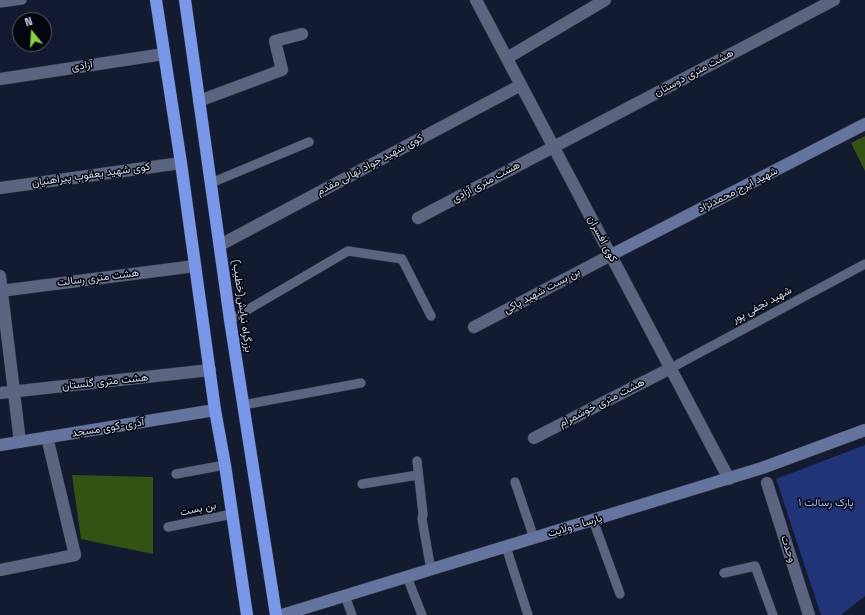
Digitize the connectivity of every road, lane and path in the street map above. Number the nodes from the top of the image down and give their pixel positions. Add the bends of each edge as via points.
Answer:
1 (22, 0) edge
2 (156, 0) edge
3 (184, 0) edge
4 (476, 0) edge
5 (605, 0) edge
6 (834, 0) edge
7 (0, 3) edge
8 (302, 34) dead end
9 (164, 54) junction
10 (506, 58) junction
11 (0, 79) edge
12 (520, 85) junction
13 (199, 101) junction
14 (865, 124) edge
15 (308, 142) dead end
16 (553, 147) junction
17 (181, 163) junction
18 (211, 183) junction
19 (0, 188) edge
20 (418, 218) dead end
21 (220, 245) junction
22 (611, 255) junction
23 (865, 264) edge
24 (195, 266) junction
25 (0, 276) edge
26 (1, 290) edge
27 (431, 316) dead end
28 (230, 320) junction
29 (474, 327) dead end
30 (670, 368) junction
31 (210, 370) junction
32 (361, 383) dead end
33 (14, 392) junction
34 (0, 393) edge
35 (243, 405) junction
36 (215, 410) junction
37 (865, 430) edge
38 (47, 438) junction
39 (534, 438) dead end
40 (20, 442) junction
41 (0, 445) edge
42 (417, 461) dead end
43 (225, 465) junction
44 (176, 474) dead end
45 (418, 475) junction
46 (729, 479) junction
47 (515, 482) dead end
48 (767, 483) dead end
49 (362, 484) dead end
50 (232, 514) junction
51 (593, 520) junction
52 (168, 527) dead end
53 (534, 538) junction
54 (506, 547) junction
55 (0, 570) edge
56 (431, 570) junction
57 (724, 573) dead end
58 (407, 577) junction
59 (620, 594) dead end
60 (345, 596) junction
61 (247, 615) edge
62 (276, 615) edge
63 (282, 615) edge
64 (352, 615) edge
65 (422, 615) edge
66 (528, 615) edge
67 (773, 615) edge
68 (809, 615) edge

1 - 7 lane
2 - 9 highway
3 - 13 highway, بزرگراه نیایش(خطیب)
4 - 10 street, کوی افسران
5 - 10 street
6 - 16 street, هشت متری دوستان
8 - 13 street via 275,41 282,70
9 - 11 street, آزادی
9 - 17 highway
10 - 12 street, کوی افسران
12 - 16 street, کوی افسران
12 - 21 street, کوی شهید جواد نهالی مقدم
13 - 18 highway, بزرگراه نیایش(خطیب)
14 - 22 street, شهید ایرج محمدنژاد
15 - 18 lane
16 - 20 street, هشت متری آزادی
16 - 22 street, کوی افسران
17 - 19 street, کوی شهید یعقوب پیراهنیان
17 - 24 highway
18 - 21 highway, بزرگراه نیایش(خطیب)
21 - 28 highway, بزرگراه نیایش(خطیب)
22 - 29 street, بن بست شهید پاکى
22 - 30 street, کوی افسران
23 - 30 lane, شهید نجفی پور
24 - 26 street, هشت متری رسالت
24 - 31 highway
25 - 26 street
26 - 33 street
27 - 28 lane via 402,259 348,251
28 - 35 highway, بزرگراه نیایش(خطیب)
30 - 39 street, هشت متری خوشمرام
30 - 46 street, کوی افسران
31 - 33 street, هشت متری گلستان
31 - 36 highway
32 - 35 lane
33 - 34 street, هشت متری گلستان
33 - 40 street
35 - 62 highway, بزرگراه نیایش(خطیب)
36 - 38 street, آذری-کوی مسجد
36 - 43 highway
37 - 46 street, پارسا - ولایت
38 - 40 street, آذری-کوی مسجد
38 - 55 street via 75,555
40 - 41 street, آذری-کوی مسجد
42 - 45 lane
43 - 44 lane
43 - 50 highway
45 - 49 lane
45 - 56 lane via 422,519
46 - 51 street, پارسا - ولایت
47 - 53 lane
48 - 68 street, وحدت
50 - 52 lane, بن بست
50 - 61 highway
51 - 53 street, پارسا - ولایت
51 - 59 lane
53 - 54 street, پارسا - ولایت
54 - 56 street, پارسا - ولایت
54 - 66 lane
56 - 58 street, پارسا - ولایت
57 - 67 lane via 755,566
58 - 60 street, پارسا - ولایت
58 - 65 lane
60 - 63 street, پارسا - ولایت
60 - 64 lane

